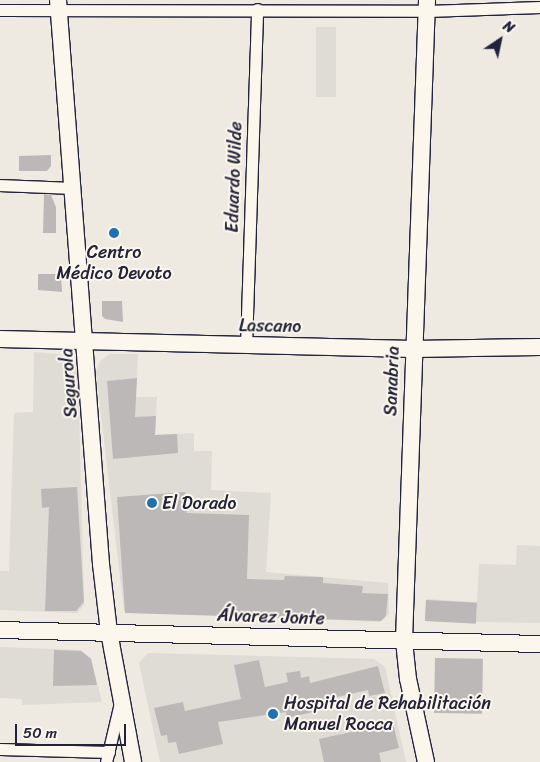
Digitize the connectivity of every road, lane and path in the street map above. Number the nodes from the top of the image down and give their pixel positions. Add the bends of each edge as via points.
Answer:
1 (58, 5) edge
2 (427, 5) edge
3 (540, 7) edge
4 (0, 10) edge
5 (257, 10) junction
6 (0, 185) edge
7 (74, 188) junction
8 (0, 339) edge
9 (86, 340) junction
10 (246, 346) junction
11 (540, 347) edge
12 (413, 349) junction
13 (0, 630) edge
14 (109, 632) junction
15 (404, 640) junction
16 (540, 644) edge
17 (121, 697) junction
18 (0, 749) edge
19 (107, 757) edge
20 (133, 762) edge
21 (426, 762) edge

1 - 4 street
1 - 5 street
1 - 7 street, Segurola
2 - 3 street
2 - 5 street
2 - 12 street, Sanabria
5 - 10 street, Eduardo Wilde
6 - 7 street
7 - 9 street, Segurola
8 - 9 street, Lascano
9 - 10 street, Lascano
9 - 14 street, Segurola via 101,564
10 - 12 street, Lascano
11 - 12 street, Lascano
12 - 15 street, Sanabria
13 - 14 street, Álvarez Jonte
14 - 15 street, Álvarez Jonte
14 - 17 street, Segurola
15 - 16 street, Álvarez Jonte
15 - 21 street, Sanabria via 408,679
17 - 19 street
17 - 20 street, Segurola
18 - 19 street

